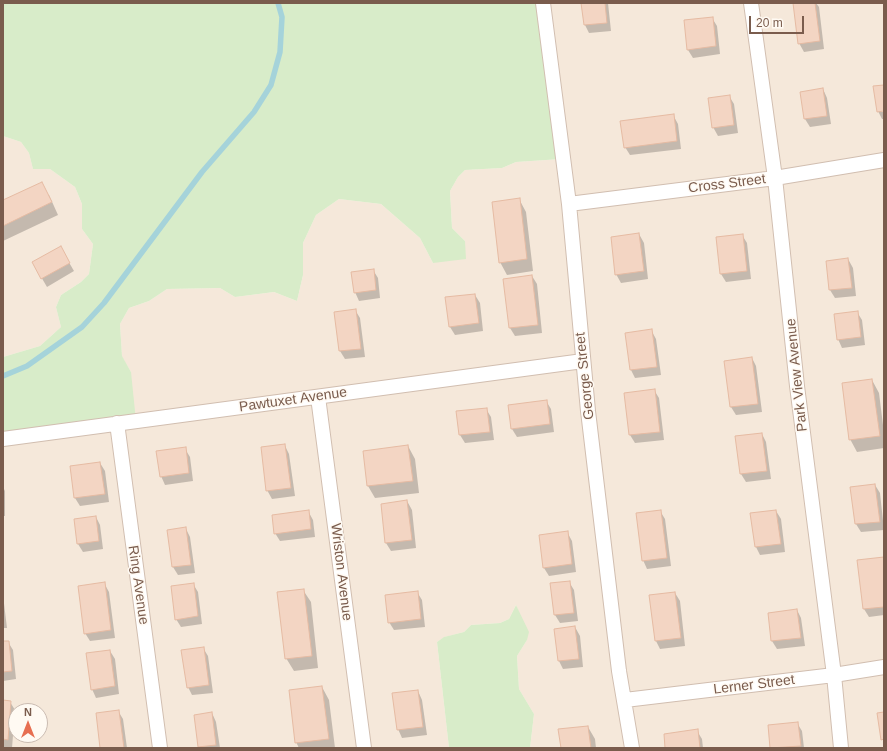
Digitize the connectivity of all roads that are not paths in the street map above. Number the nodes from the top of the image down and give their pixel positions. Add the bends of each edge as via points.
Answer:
1 (543, 3) edge
2 (751, 3) edge
3 (884, 160) edge
4 (775, 178) junction
5 (569, 204) junction
6 (583, 360) junction
7 (318, 397) junction
8 (117, 423) junction
9 (3, 439) edge
10 (884, 667) edge
11 (834, 675) junction
12 (624, 700) junction
13 (160, 748) edge
14 (364, 748) edge
15 (632, 748) edge
16 (841, 748) edge

1 - 5 street, George Street
2 - 4 street, Park View Avenue
3 - 4 street, Cross Street
4 - 5 street, Cross Street
4 - 11 street, Park View Avenue via 798,394
5 - 6 street, George Street
6 - 7 street, Pawtuxet Avenue
6 - 12 street, George Street
7 - 8 street, Pawtuxet Avenue
7 - 14 street, Wriston Avenue
8 - 9 street, Pawtuxet Avenue
8 - 13 street, Ring Avenue
10 - 11 street, Lerner Street
11 - 12 street, Lerner Street
11 - 16 street, Park View Avenue
12 - 15 street, George Street

